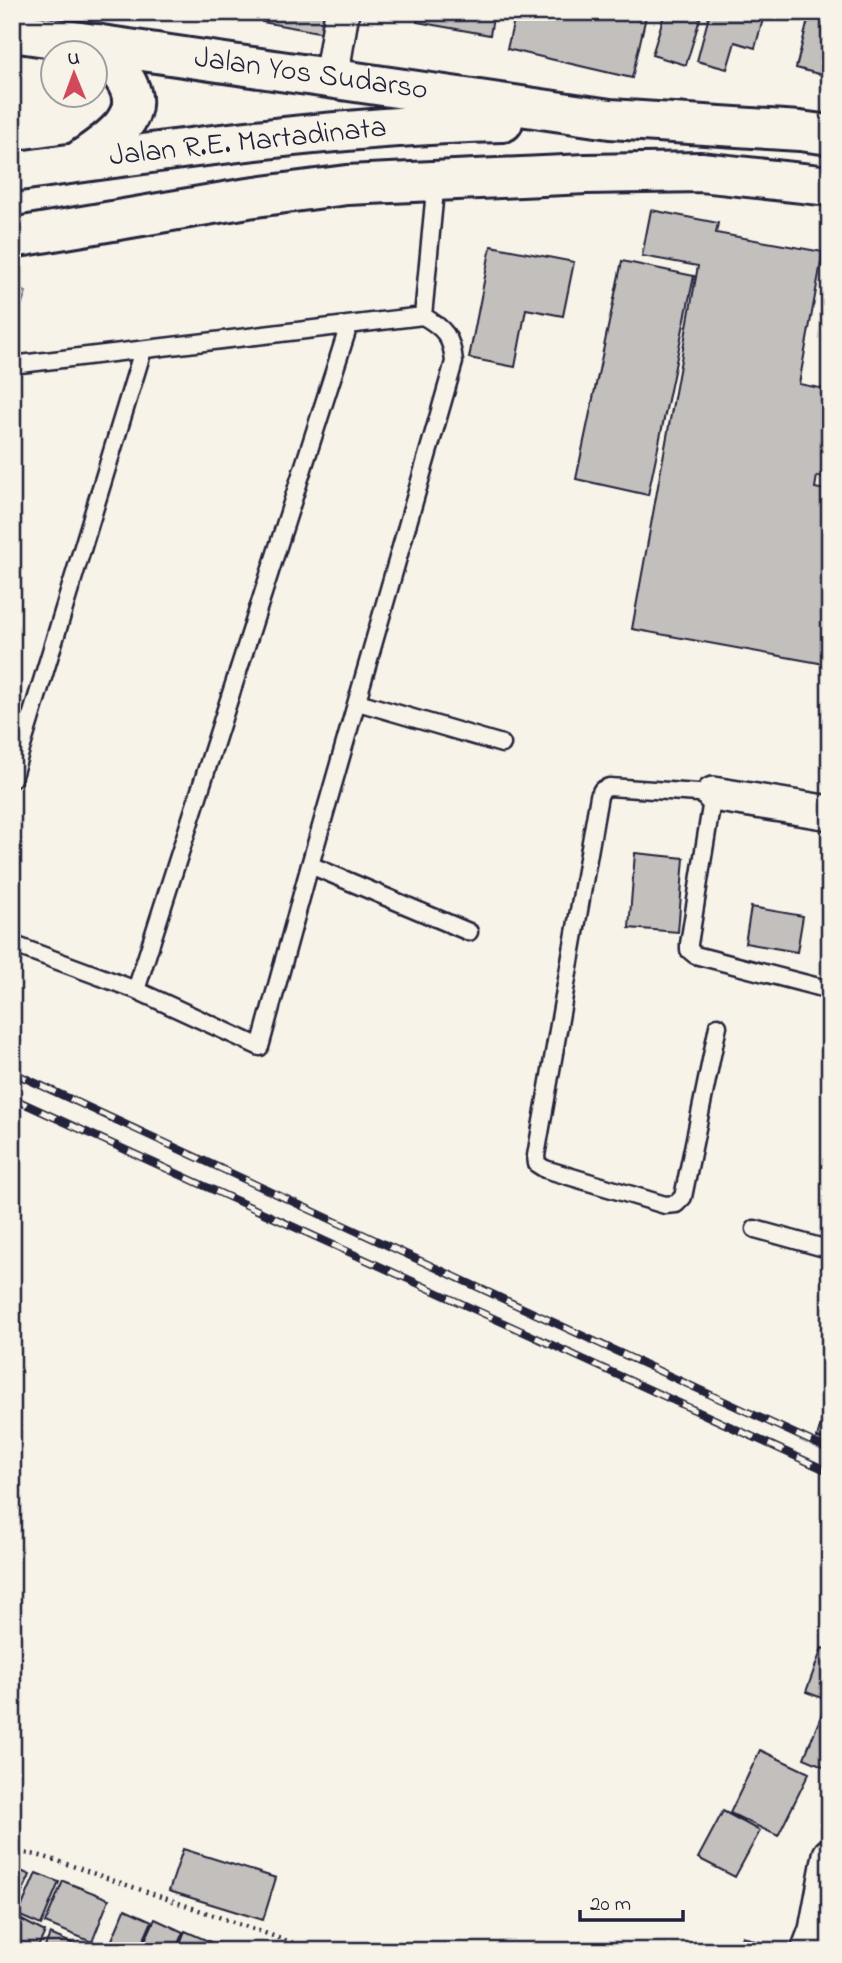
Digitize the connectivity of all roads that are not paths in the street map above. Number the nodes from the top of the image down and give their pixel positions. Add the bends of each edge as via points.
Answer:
1 (342, 12) edge
2 (21, 29) edge
3 (67, 38) edge
4 (108, 45) edge
5 (108, 58) edge
6 (331, 78) junction
7 (610, 119) junction
8 (830, 135) edge
9 (78, 162) junction
10 (12, 172) edge
11 (436, 180) junction
12 (830, 186) edge
13 (12, 238) edge
14 (423, 316) junction
15 (349, 325) junction
16 (142, 350) junction
17 (12, 365) edge
18 (358, 702) junction
19 (502, 744) dead end
20 (12, 779) edge
21 (713, 794) junction
22 (830, 813) edge
23 (310, 865) junction
24 (469, 932) dead end
25 (12, 944) edge
26 (136, 990) junction
27 (830, 990) edge
28 (718, 1026) dead end
29 (755, 1228) dead end
30 (830, 1248) edge
31 (830, 1855) edge
32 (808, 1951) edge

1 - 6 street
2 - 3 highway, Jalan Yos Sudarso
4 - 6 highway, Jalan Yos Sudarso
5 - 9 highway via 128,86 131,109 121,129
6 - 7 highway, Jalan Yos Sudarso
7 - 8 highway
7 - 9 highway, Jalan R.E. Martadinata via 348,129
9 - 10 highway, Jalan R.E. Martadinata
11 - 12 highway, Jalan R.E. Martadinata via 701,172
11 - 13 highway, Jalan R.E. Martadinata via 248,198
11 - 14 lane
14 - 15 lane
14 - 18 lane via 447,335 454,362
15 - 16 lane
15 - 26 lane
16 - 17 lane
16 - 20 lane
18 - 19 lane
18 - 23 lane
21 - 22 street
21 - 27 lane via 689,950
21 - 28 lane via 609,787 599,796 537,1164 665,1205 676,1204 683,1198
23 - 24 lane
23 - 26 lane via 260,1047
25 - 26 lane
29 - 30 lane
31 - 32 street

